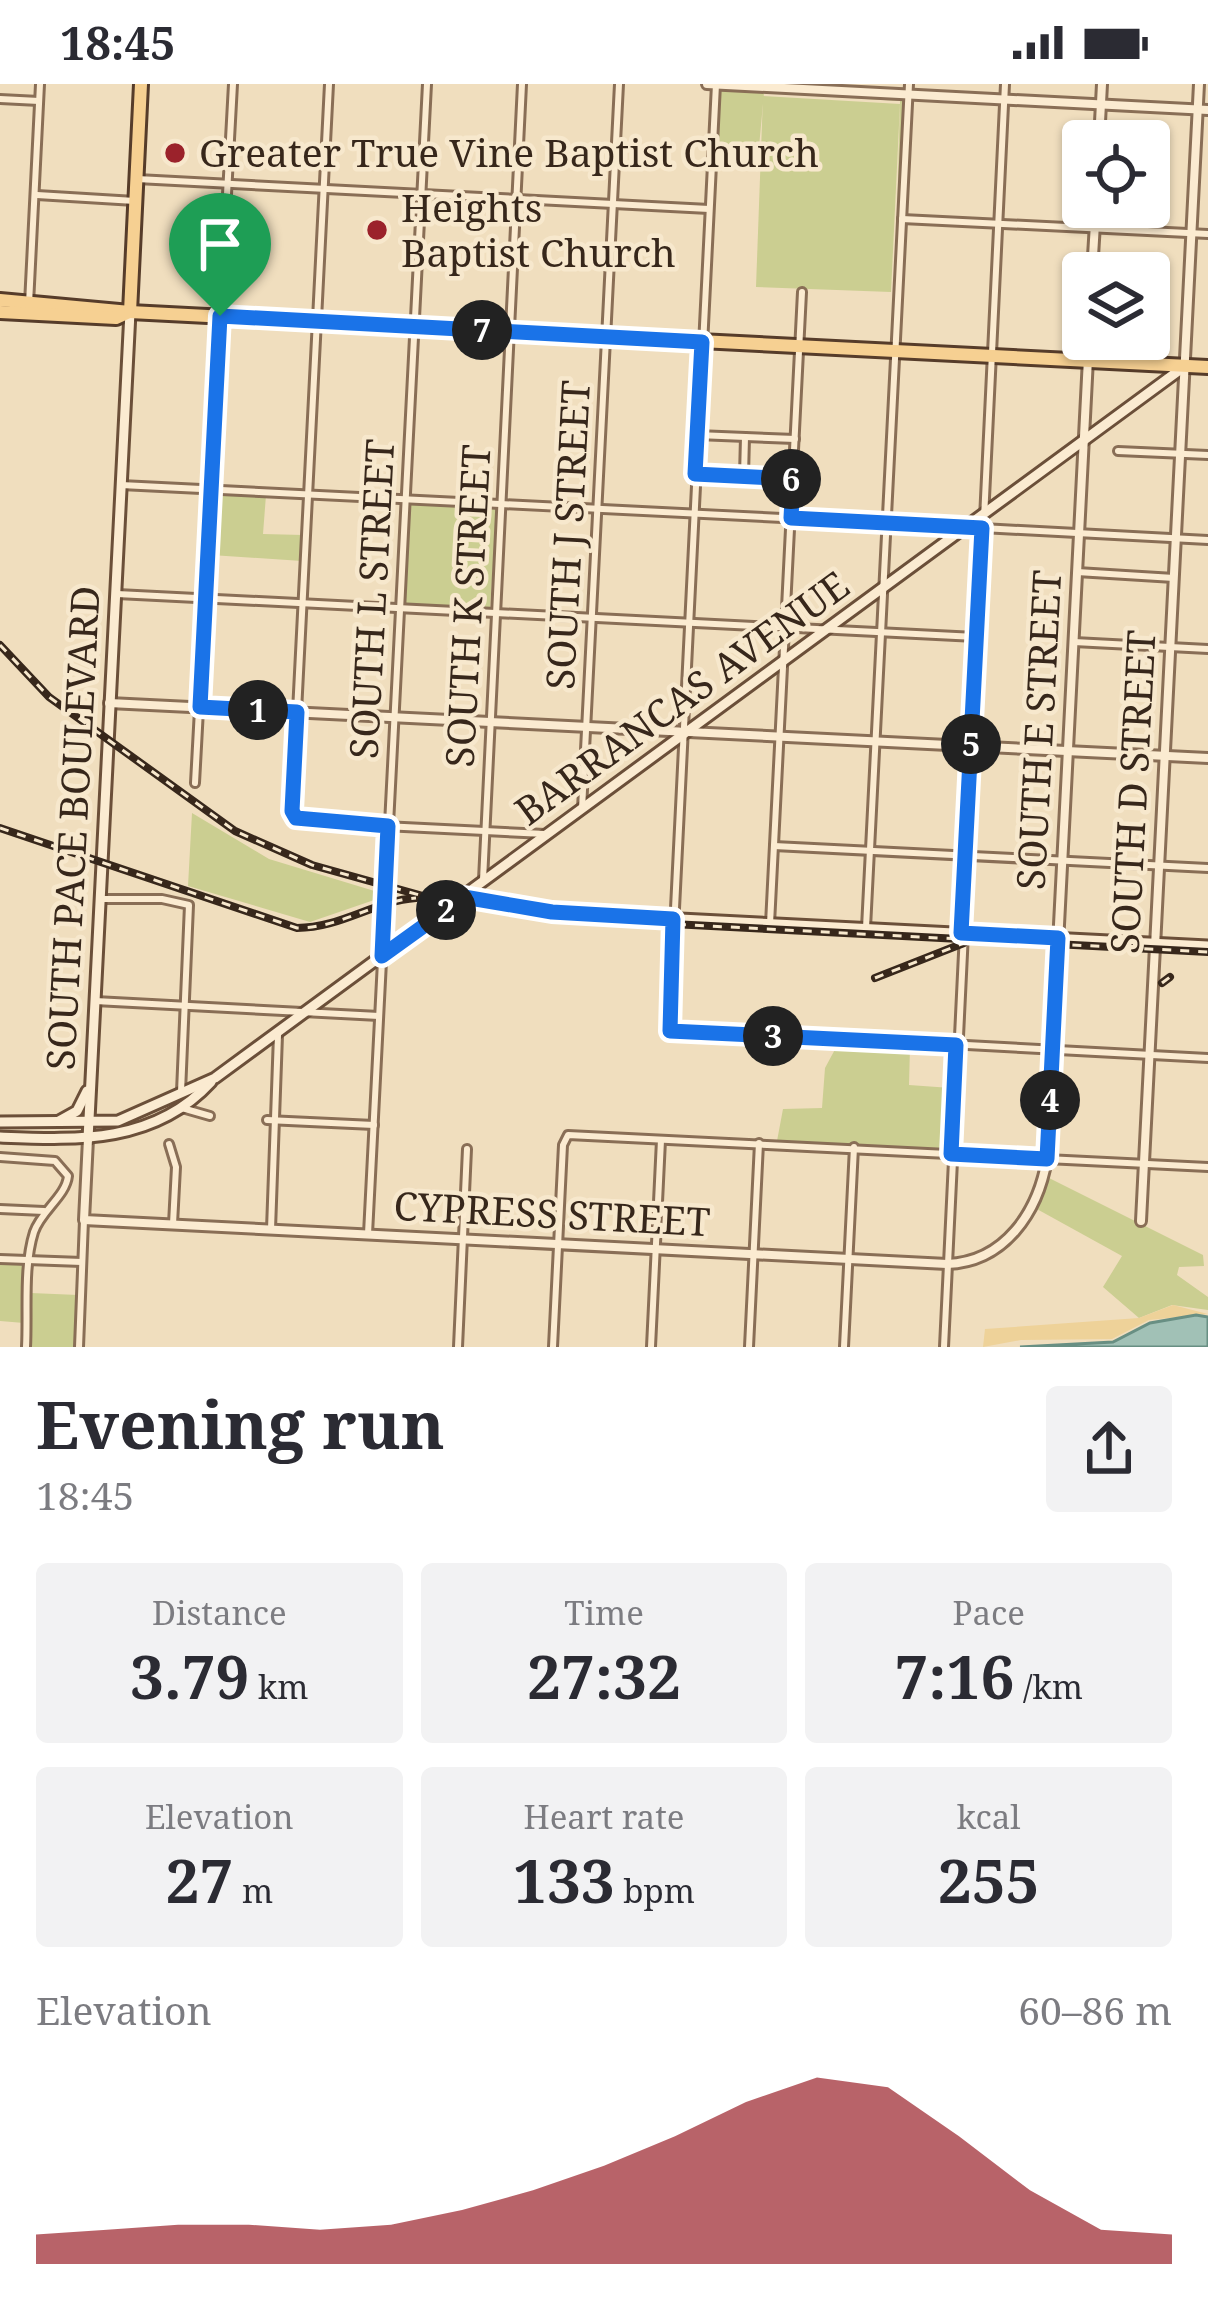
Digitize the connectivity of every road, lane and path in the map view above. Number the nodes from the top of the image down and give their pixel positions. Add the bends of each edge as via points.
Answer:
1 (40, 84) edge
2 (141, 84) edge
3 (233, 84) edge
4 (329, 84) edge
5 (427, 84) edge
6 (523, 84) edge
7 (619, 84) edge
8 (713, 84) edge
9 (1005, 84) edge
10 (1102, 84) edge
11 (1199, 84) edge
12 (813, 87) edge
13 (908, 89) edge
14 (0, 99) edge
15 (1004, 100) junction
16 (39, 101) junction
17 (1101, 105) junction
18 (1203, 110) edge
19 (1100, 120) edge
20 (136, 179) junction
21 (227, 184) junction
22 (323, 189) junction
23 (421, 194) junction
24 (35, 195) junction
25 (516, 199) junction
26 (135, 201) junction
27 (612, 204) junction
28 (709, 209) junction
29 (902, 219) junction
30 (998, 224) junction
31 (1095, 229) junction
32 (1192, 233) junction
33 (1208, 234) edge
34 (1093, 252) edge
35 (802, 292) dead end
36 (0, 300) edge
37 (29, 308) junction
38 (0, 312) edge
39 (130, 312) junction
40 (220, 316) junction
41 (316, 322) junction
42 (414, 326) junction
43 (509, 332) junction
44 (605, 336) junction
45 (702, 342) junction
46 (800, 346) junction
47 (895, 351) junction
48 (991, 356) junction
49 (1062, 359) edge
50 (1088, 360) joint
51 (1185, 366) junction
52 (1208, 368) edge
53 (698, 436) junction
54 (746, 437) junction
55 (795, 439) junction
56 (1084, 440) junction
57 (1118, 451) dead end
58 (1181, 454) junction
59 (1208, 455) edge
60 (695, 474) junction
61 (744, 476) junction
62 (793, 479) junction
63 (121, 485) junction
64 (211, 489) junction
65 (308, 494) junction
66 (405, 499) junction
67 (500, 504) junction
68 (596, 509) junction
69 (693, 514) junction
70 (983, 514) junction
71 (791, 518) junction
72 (886, 523) junction
73 (965, 527) junction
74 (982, 528) junction
75 (1079, 533) junction
76 (1176, 538) junction
77 (1208, 539) edge
78 (1077, 572) junction
79 (1174, 578) junction
80 (883, 587) junction
81 (114, 593) junction
82 (206, 598) junction
83 (303, 603) junction
84 (399, 608) junction
85 (495, 613) junction
86 (591, 618) junction
87 (688, 623) junction
88 (785, 628) junction
89 (826, 629) junction
90 (881, 632) junction
91 (976, 637) junction
92 (1074, 642) junction
93 (1171, 647) junction
94 (1208, 649) edge
95 (783, 661) junction
96 (109, 703) junction
97 (200, 707) junction
98 (297, 712) junction
99 (393, 717) junction
100 (489, 722) junction
101 (585, 727) junction
102 (682, 733) junction
103 (780, 736) junction
104 (875, 741) junction
105 (970, 746) junction
106 (1068, 751) junction
107 (1165, 756) junction
108 (1208, 758) edge
109 (195, 783) dead end
110 (582, 809) junction
111 (388, 826) junction
112 (484, 831) junction
113 (547, 834) junction
114 (774, 846) junction
115 (870, 851) junction
116 (965, 856) junction
117 (1063, 860) junction
118 (1160, 866) junction
119 (1208, 868) edge
120 (483, 884) junction
121 (464, 897) junction
122 (99, 899) junction
123 (673, 919) junction
124 (770, 924) junction
125 (866, 928) junction
126 (961, 933) junction
127 (1058, 938) junction
128 (1155, 943) junction
129 (1208, 946) edge
130 (382, 956) junction
131 (94, 1000) junction
132 (184, 1006) junction
133 (306, 1011) junction
134 (379, 1016) junction
135 (278, 1031) junction
136 (956, 1045) junction
137 (1053, 1050) junction
138 (1150, 1055) junction
139 (1208, 1058) edge
140 (215, 1078) junction
141 (91, 1080) junction
142 (181, 1095) junction
143 (182, 1108) junction
144 (210, 1116) dead end
145 (271, 1120) junction
146 (0, 1122) edge
147 (41, 1124) junction
148 (88, 1125) junction
149 (374, 1125) junction
150 (0, 1137) edge
151 (88, 1139) junction
152 (661, 1140) junction
153 (169, 1144) dead end
154 (759, 1144) junction
155 (854, 1147) junction
156 (467, 1149) dead end
157 (951, 1154) junction
158 (0, 1157) edge
159 (1047, 1159) junction
160 (1144, 1164) junction
161 (1208, 1167) edge
162 (0, 1209) edge
163 (44, 1211) junction
164 (84, 1220) junction
165 (1141, 1220) dead end
166 (173, 1224) junction
167 (271, 1229) junction
168 (368, 1234) junction
169 (1010, 1238) joint
170 (463, 1239) junction
171 (559, 1244) junction
172 (656, 1249) junction
173 (753, 1254) junction
174 (849, 1258) junction
175 (0, 1259) edge
176 (30, 1260) junction
177 (82, 1262) junction
178 (947, 1264) junction
179 (26, 1347) edge
180 (79, 1347) edge
181 (458, 1347) edge
182 (554, 1347) edge
183 (651, 1347) edge
184 (748, 1347) edge
185 (844, 1347) edge
186 (944, 1347) edge

1 - 16 street
2 - 20 main road
3 - 21 street
4 - 22 street
5 - 23 street, SOUTH L STREET
6 - 25 street, SOUTH K STREET
7 - 27 street, SOUTH J STREET
8 - 12 street
8 - 28 street
9 - 15 street
10 - 17 street
11 - 18 street, SOUTH D STREET
12 - 13 street
13 - 15 street
13 - 29 street
14 - 16 street
15 - 17 street
15 - 30 street
16 - 24 street
17 - 18 street
17 - 19 street
18 - 32 street, SOUTH D STREET
20 - 21 street
20 - 26 main road
21 - 22 street
21 - 40 street
22 - 23 street
22 - 41 street
23 - 25 street
23 - 42 street, SOUTH L STREET
24 - 26 street
24 - 37 street
25 - 27 street
25 - 43 street, SOUTH K STREET
26 - 39 main road
27 - 28 street
27 - 44 street, SOUTH J STREET
28 - 45 street
29 - 30 street
29 - 47 street
30 - 31 street
30 - 48 street
31 - 32 street
31 - 34 street
32 - 33 street
32 - 51 street, SOUTH D STREET
35 - 46 street
36 - 37 main road
37 - 38 main road
37 - 39 main road via 116,318
39 - 40 main road
39 - 63 main road, SOUTH PACE BOULEVARD
40 - 41 main road
40 - 64 street
41 - 42 main road
41 - 65 street
42 - 43 main road
42 - 66 street, SOUTH L STREET
43 - 44 main road
43 - 67 street, SOUTH K STREET
44 - 45 main road
44 - 68 street, SOUTH J STREET
45 - 46 main road
45 - 53 street
46 - 47 main road
46 - 55 street
47 - 48 main road
47 - 72 street
48 - 49 main road
48 - 70 street
50 - 51 main road
50 - 56 street, SOUTH E STREET
51 - 52 main road
51 - 56 main road, BARRANCAS AVENUE
51 - 58 street, SOUTH D STREET
53 - 54 street
53 - 60 street
54 - 55 street
54 - 61 street
55 - 62 street
56 - 70 main road, BARRANCAS AVENUE
56 - 75 street, SOUTH E STREET
57 - 58 street
58 - 59 street
58 - 76 street, SOUTH D STREET
60 - 61 street
60 - 69 street
61 - 62 street
62 - 71 street
63 - 64 street
63 - 81 main road, SOUTH PACE BOULEVARD
64 - 65 street
64 - 82 street
65 - 66 street
65 - 83 street
66 - 67 street
66 - 84 street, SOUTH L STREET
67 - 68 street
67 - 85 street, SOUTH K STREET
68 - 69 street
68 - 86 street, SOUTH J STREET
69 - 71 street
69 - 87 street
70 - 73 main road, BARRANCAS AVENUE
70 - 74 street
71 - 72 street
71 - 88 street
72 - 73 street
72 - 80 street
73 - 74 street
73 - 80 main road, BARRANCAS AVENUE
74 - 75 street
74 - 91 street
75 - 76 street
75 - 78 street, SOUTH E STREET
76 - 77 street
76 - 79 street, SOUTH D STREET
78 - 79 street
78 - 92 street, SOUTH E STREET
79 - 93 street, SOUTH D STREET
80 - 89 main road, BARRANCAS AVENUE
80 - 90 street
81 - 82 street
81 - 96 main road, SOUTH PACE BOULEVARD
82 - 83 street
82 - 97 street
83 - 84 street
83 - 98 street
84 - 85 street
84 - 99 street, SOUTH L STREET
85 - 86 street
85 - 100 street, SOUTH K STREET
86 - 87 street
86 - 101 street, SOUTH J STREET
87 - 88 street
87 - 102 street
88 - 89 street
88 - 95 street
89 - 90 street
89 - 95 main road, BARRANCAS AVENUE
90 - 91 street
90 - 104 street
91 - 105 street
92 - 93 street
92 - 106 street, SOUTH E STREET
93 - 94 street
93 - 107 street, SOUTH D STREET
95 - 102 main road, BARRANCAS AVENUE
95 - 103 street
96 - 97 street
96 - 122 main road, SOUTH PACE BOULEVARD
97 - 98 street
97 - 109 street
98 - 99 street
98 - 111 street via 295,816
99 - 100 street
99 - 111 street, SOUTH L STREET
100 - 101 street
100 - 112 street, SOUTH K STREET
101 - 102 street
101 - 110 street, SOUTH J STREET
102 - 103 street
102 - 110 main road, BARRANCAS AVENUE
102 - 123 street
103 - 104 street
103 - 114 street
104 - 105 street
104 - 115 street
105 - 106 street
105 - 116 street
106 - 107 street
106 - 117 street, SOUTH E STREET
107 - 108 street
107 - 118 street, SOUTH D STREET
110 - 113 main road, BARRANCAS AVENUE
111 - 112 street
111 - 130 street, SOUTH L STREET
112 - 113 street
112 - 120 street, SOUTH K STREET
113 - 120 main road, BARRANCAS AVENUE
114 - 115 street
114 - 124 street
115 - 116 street
115 - 125 street
116 - 117 street
116 - 126 street
117 - 118 street
117 - 127 street, SOUTH E STREET
118 - 119 street
118 - 128 street, SOUTH D STREET
120 - 121 main road, BARRANCAS AVENUE
121 - 123 main road
121 - 130 main road, BARRANCAS AVENUE
122 - 131 main road, SOUTH PACE BOULEVARD
122 - 132 street via 189,905
123 - 124 main road
123 - 136 street via 669,1029
124 - 125 main road
125 - 126 main road
126 - 127 main road
126 - 136 street
127 - 128 main road
127 - 137 street, SOUTH E STREET
128 - 129 main road
128 - 138 street, SOUTH D STREET
130 - 133 main road, BARRANCAS AVENUE
130 - 134 street, SOUTH L STREET
131 - 132 street
131 - 141 main road, SOUTH PACE BOULEVARD
132 - 133 street
132 - 142 street
133 - 134 street
133 - 135 main road, BARRANCAS AVENUE
134 - 149 street, SOUTH L STREET
135 - 140 main road, BARRANCAS AVENUE
135 - 145 street
136 - 137 street
136 - 157 street
137 - 138 street
137 - 159 street, SOUTH E STREET
138 - 139 street
138 - 160 street, SOUTH D STREET
140 - 142 main road, BARRANCAS AVENUE
140 - 143 main road, BARRANCAS AVENUE
141 - 147 main road via 77,1112
141 - 148 main road, SOUTH PACE BOULEVARD
142 - 148 main road, BARRANCAS AVENUE
143 - 144 street
143 - 151 main road, BARRANCAS AVENUE via 131,1132
145 - 149 street
145 - 167 street
146 - 147 main road, BARRANCAS AVENUE
147 - 148 main road, BARRANCAS AVENUE
148 - 151 main road, SOUTH PACE BOULEVARD
149 - 168 street, SOUTH L STREET
150 - 151 main road, BARRANCAS AVENUE
151 - 164 street, SOUTH PACE BOULEVARD
152 - 154 street
152 - 171 street via 565,1138
152 - 172 street
153 - 166 street
154 - 155 street
154 - 173 street
155 - 157 street
155 - 174 street
156 - 170 street
157 - 159 street
157 - 178 street
158 - 163 street via 64,1168 66,1187
159 - 160 street
159 - 169 street, SOUTH E STREET via 1036,1198
160 - 161 street
160 - 165 street, SOUTH D STREET
162 - 163 street
163 - 176 street
164 - 166 street, CYPRESS STREET
164 - 177 street, SOUTH PACE BOULEVARD
166 - 167 street, CYPRESS STREET
167 - 168 street, CYPRESS STREET
168 - 170 street, CYPRESS STREET
169 - 178 street, CYPRESS STREET via 983,1257
170 - 171 street, CYPRESS STREET
170 - 181 street
171 - 172 street, CYPRESS STREET
171 - 182 street
172 - 173 street, CYPRESS STREET
172 - 183 street
173 - 174 street, CYPRESS STREET
173 - 184 street
174 - 178 street, CYPRESS STREET
174 - 185 street
175 - 176 street
176 - 177 street
176 - 179 street
177 - 180 street, SOUTH PACE BOULEVARD
178 - 186 street

